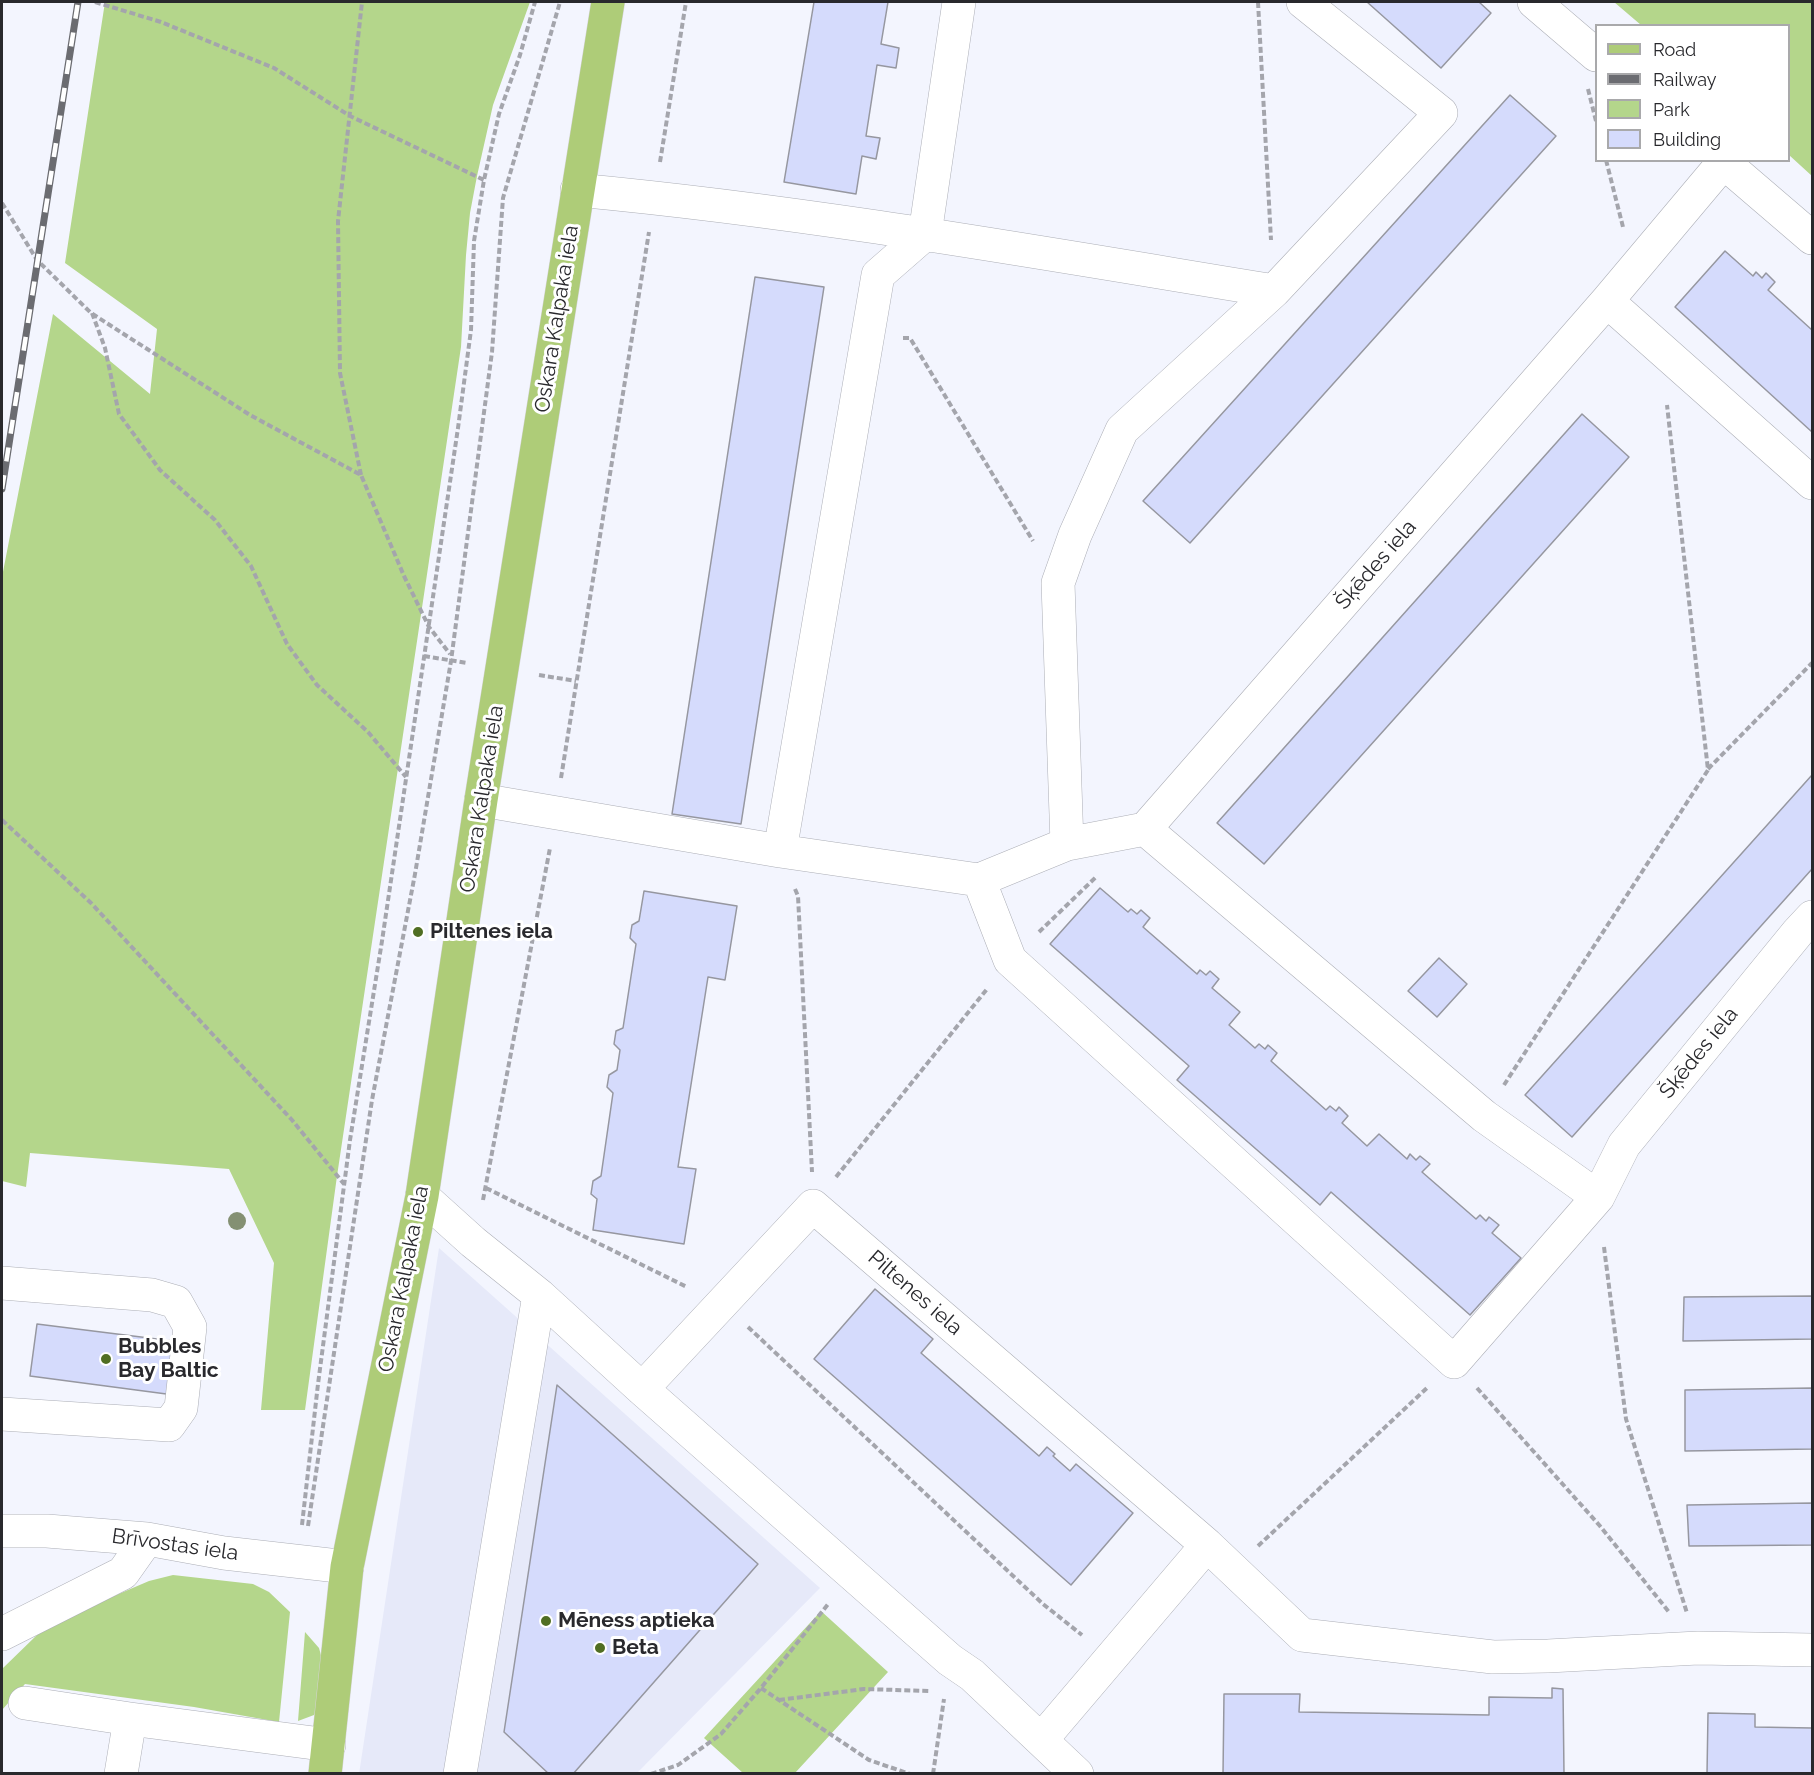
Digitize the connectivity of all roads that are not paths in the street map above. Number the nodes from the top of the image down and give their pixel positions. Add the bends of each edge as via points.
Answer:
1 (608, 2) edge
2 (959, 2) edge
3 (1304, 2) edge
4 (1534, 2) edge
5 (1595, 54) edge
6 (1722, 162) edge
7 (577, 190) junction
8 (925, 234) junction
9 (1812, 238) edge
10 (1274, 291) junction
11 (1607, 301) junction
12 (1812, 483) edge
13 (481, 800) junction
14 (1145, 829) junction
15 (1066, 844) junction
16 (780, 851) junction
17 (979, 880) junction
18 (1812, 917) edge
19 (422, 1196) junction
20 (1598, 1197) junction
21 (2, 1283) edge
22 (539, 1295) junction
23 (642, 1389) junction
24 (2, 1414) edge
25 (2, 1531) edge
26 (147, 1539) junction
27 (1207, 1545) junction
28 (347, 1567) junction
29 (2, 1634) edge
30 (1812, 1650) edge
31 (24, 1702) dead end
32 (130, 1719) junction
33 (1042, 1739) junction
34 (327, 1759) edge
35 (121, 1773) edge
36 (460, 1773) edge
37 (1077, 1773) edge

1 - 7 main road, Oskara Kalpaka iela
2 - 8 street
3 - 10 street via 1441,112
4 - 5 street
6 - 9 street, Šķēdes iela
6 - 11 street, Šķēdes iela
7 - 8 street
7 - 13 main road, Oskara Kalpaka iela
8 - 10 street
8 - 16 street via 878,275
10 - 15 street via 1122,430 1075,535 1058,583
11 - 12 street
11 - 14 street, Šķēdes iela
13 - 16 street
13 - 19 main road, Oskara Kalpaka iela
14 - 15 street
14 - 20 street via 1484,1116
15 - 17 street
16 - 17 street
17 - 20 street, Šķēdes iela via 1010,960 1454,1362
18 - 20 street, Šķēdes iela via 1624,1145
19 - 22 street
19 - 28 main road, Oskara Kalpaka iela
21 - 24 street via 152,1295 176,1302 190,1327 181,1408 168,1425
22 - 23 street
22 - 36 street
23 - 27 street, Piltenes iela via 813,1206
23 - 33 street via 853,1575 948,1676 972,1675
25 - 26 street, Brīvostas iela
26 - 28 street, Brīvostas iela via 224,1553
26 - 29 street via 123,1573
27 - 30 street, Piltenes iela via 1302,1635 1493,1657 1698,1648
27 - 33 street
28 - 34 main road, Oskara Kalpaka iela
31 - 32 street
32 - 34 street
32 - 35 street
33 - 37 street

